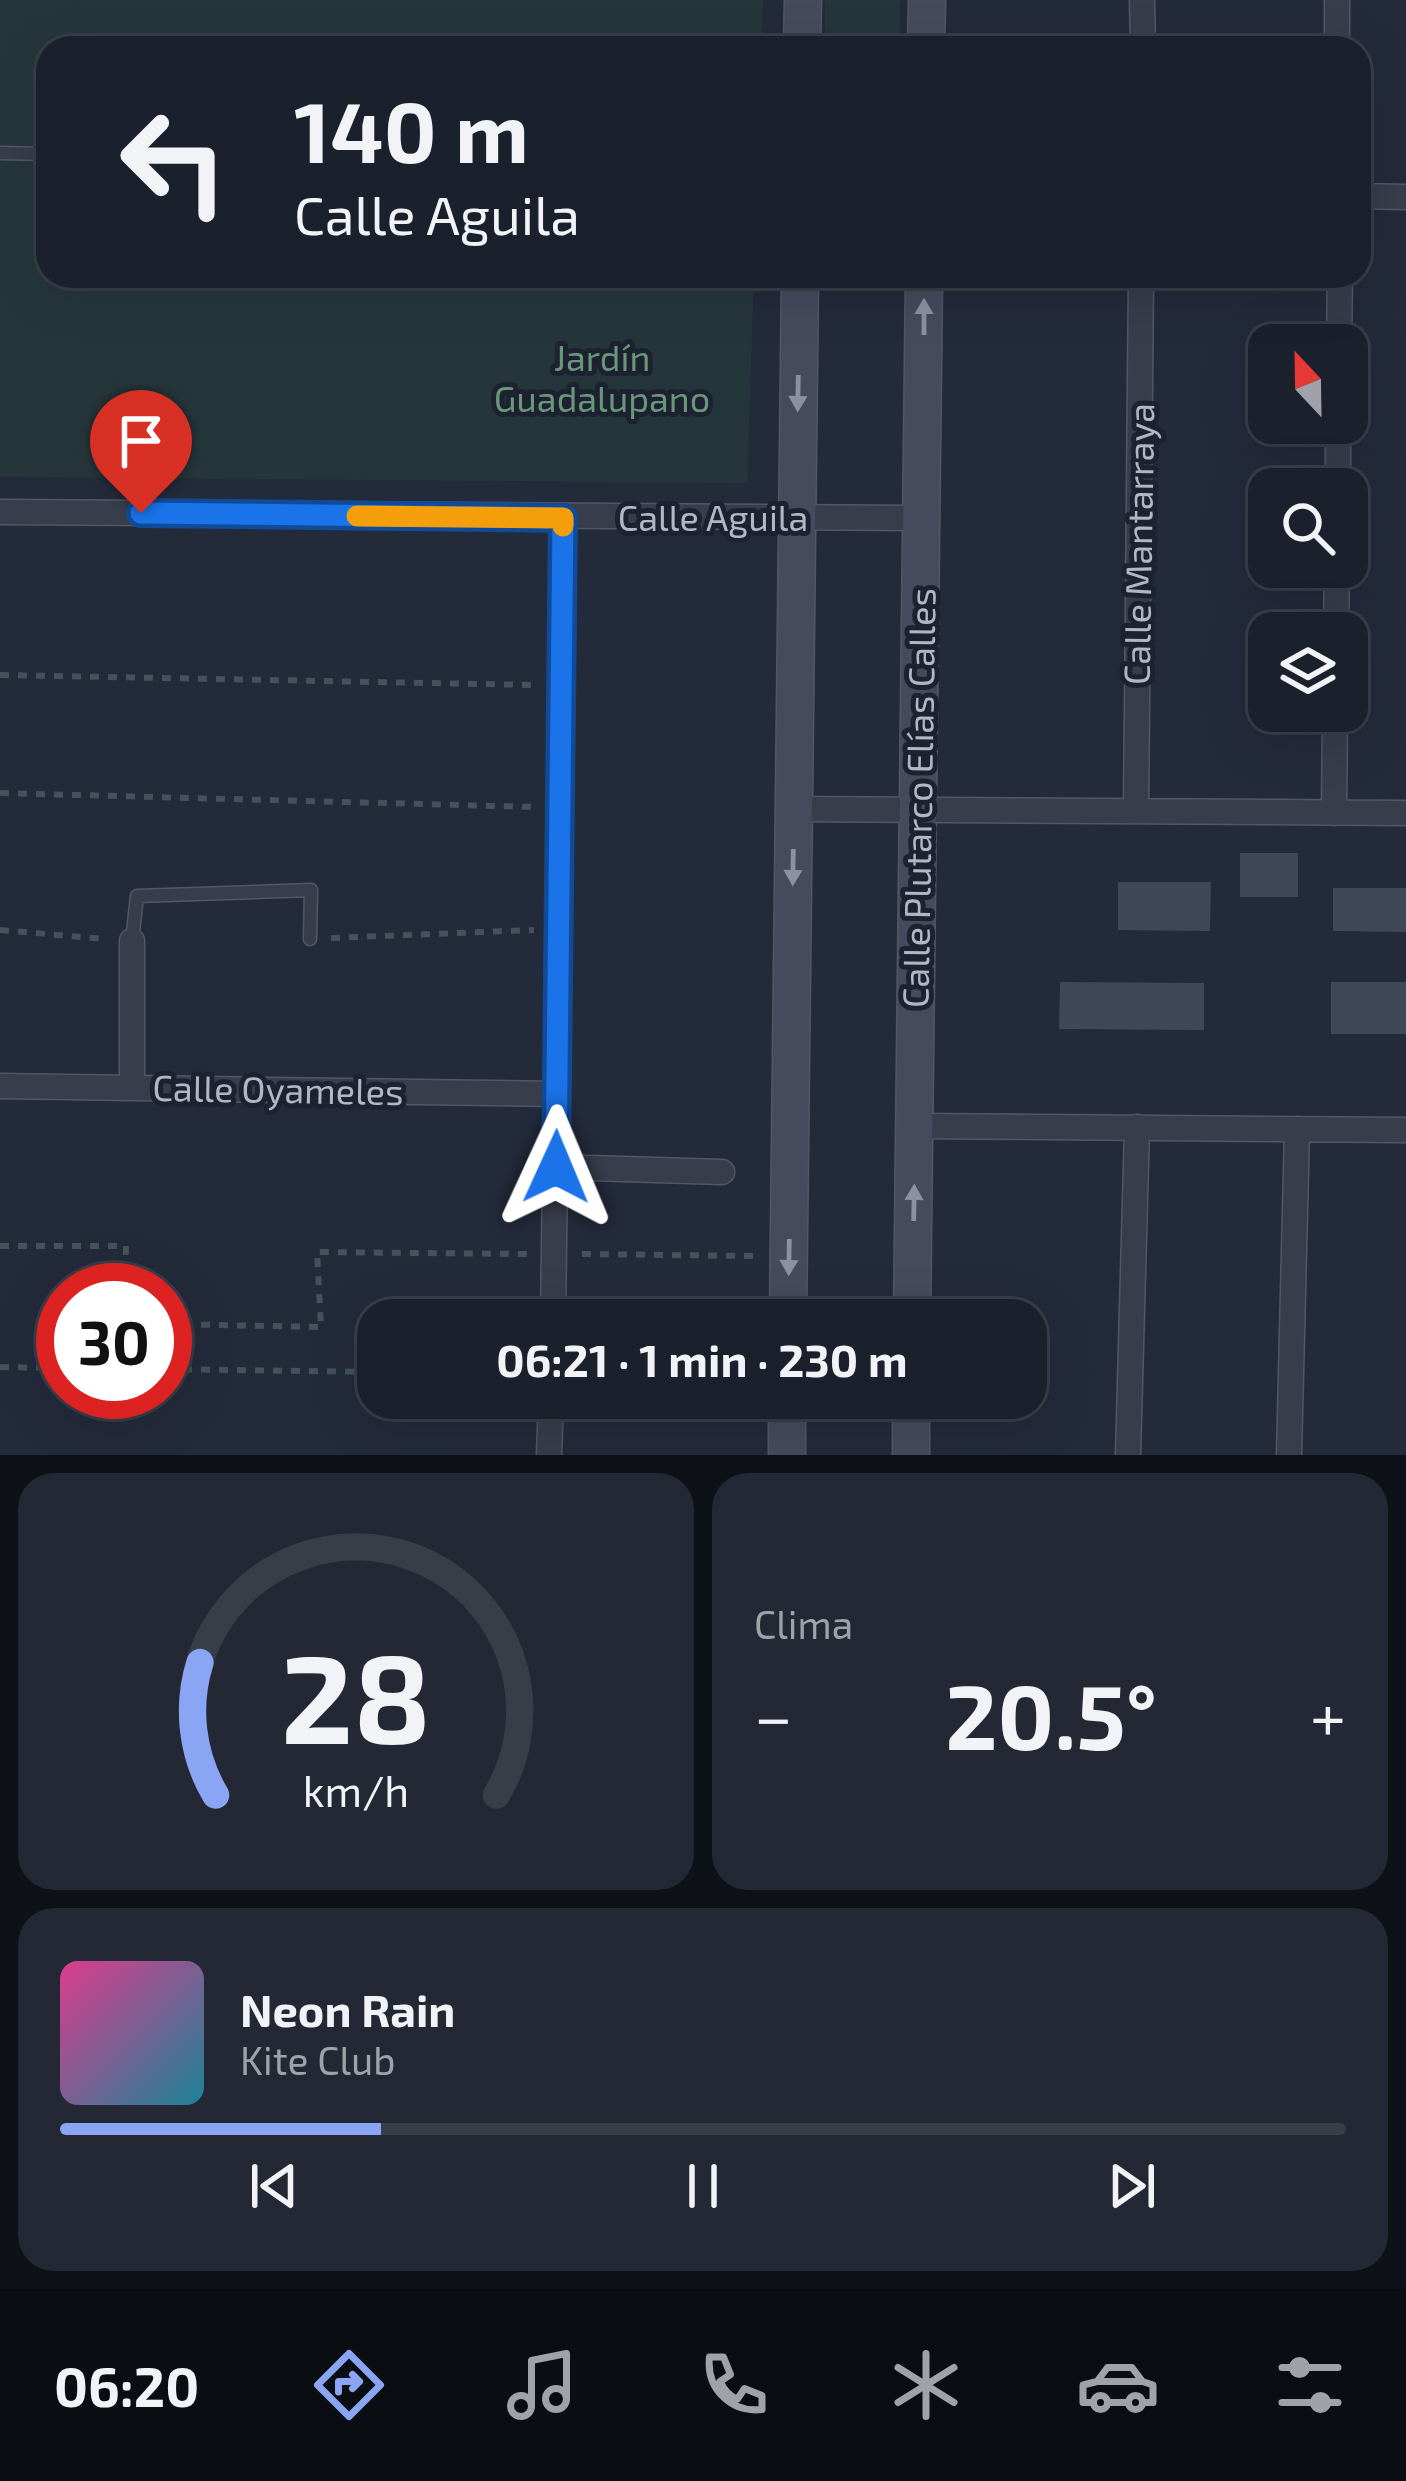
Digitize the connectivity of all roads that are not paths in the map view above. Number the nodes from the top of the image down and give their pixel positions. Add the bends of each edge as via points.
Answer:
1 (802, 0) edge
2 (927, 0) edge
3 (1142, 0) edge
4 (1337, 0) edge
5 (802, 36) edge
6 (926, 36) edge
7 (1143, 36) edge
8 (1337, 36) edge
9 (0, 153) edge
10 (36, 154) edge
11 (1371, 196) edge
12 (1406, 197) edge
13 (800, 288) edge
14 (924, 288) edge
15 (1141, 288) edge
16 (1340, 288) edge
17 (1339, 324) edge
18 (0, 512) edge
19 (563, 518) junction
20 (797, 518) junction
21 (922, 518) junction
22 (1335, 732) edge
23 (794, 809) junction
24 (918, 809) junction
25 (1136, 811) junction
26 (1334, 813) junction
27 (1406, 813) edge
28 (310, 939) road end
29 (132, 941) joint
30 (0, 1086) edge
31 (132, 1088) junction
32 (556, 1094) junction
33 (914, 1126) junction
34 (1137, 1127) junction
35 (1297, 1129) junction
36 (1406, 1130) edge
37 (556, 1167) junction
38 (722, 1172) dead end
39 (554, 1299) edge
40 (788, 1299) edge
41 (912, 1299) edge
42 (550, 1419) edge
43 (788, 1419) edge
44 (911, 1419) edge
45 (549, 1455) edge
46 (787, 1455) edge
47 (911, 1455) edge
48 (1128, 1455) edge
49 (1288, 1455) edge

1 - 5 main road
2 - 6 main road
3 - 7 street
4 - 8 street
9 - 10 lane
11 - 12 street
13 -> 20 main road
21 -> 14 main road, Calle Plutarco Elías Calles
15 - 25 street, Calle Mantarraya
16 - 17 street
18 - 19 street, Calle Aguila
19 - 20 street, Calle Aguila
19 - 32 street
20 - 21 street, Calle Aguila
20 - 23 main road
21 - 24 main road, Calle Plutarco Elías Calles
22 - 26 street
23 - 24 street
23 -> 40 main road
24 - 25 street
24 - 33 main road, Calle Plutarco Elías Calles
25 - 26 street
26 - 27 street
28 - 29 lane via 310,890 137,896
29 - 31 street
30 - 31 street, Calle Oyameles
31 - 32 street, Calle Oyameles
32 - 37 street
33 - 34 street
41 -> 33 main road, Calle Plutarco Elías Calles
34 - 35 street
34 - 48 street
35 - 36 street
35 - 49 street
37 - 38 street
37 - 39 street
42 - 45 street
43 - 46 main road
44 - 47 main road

